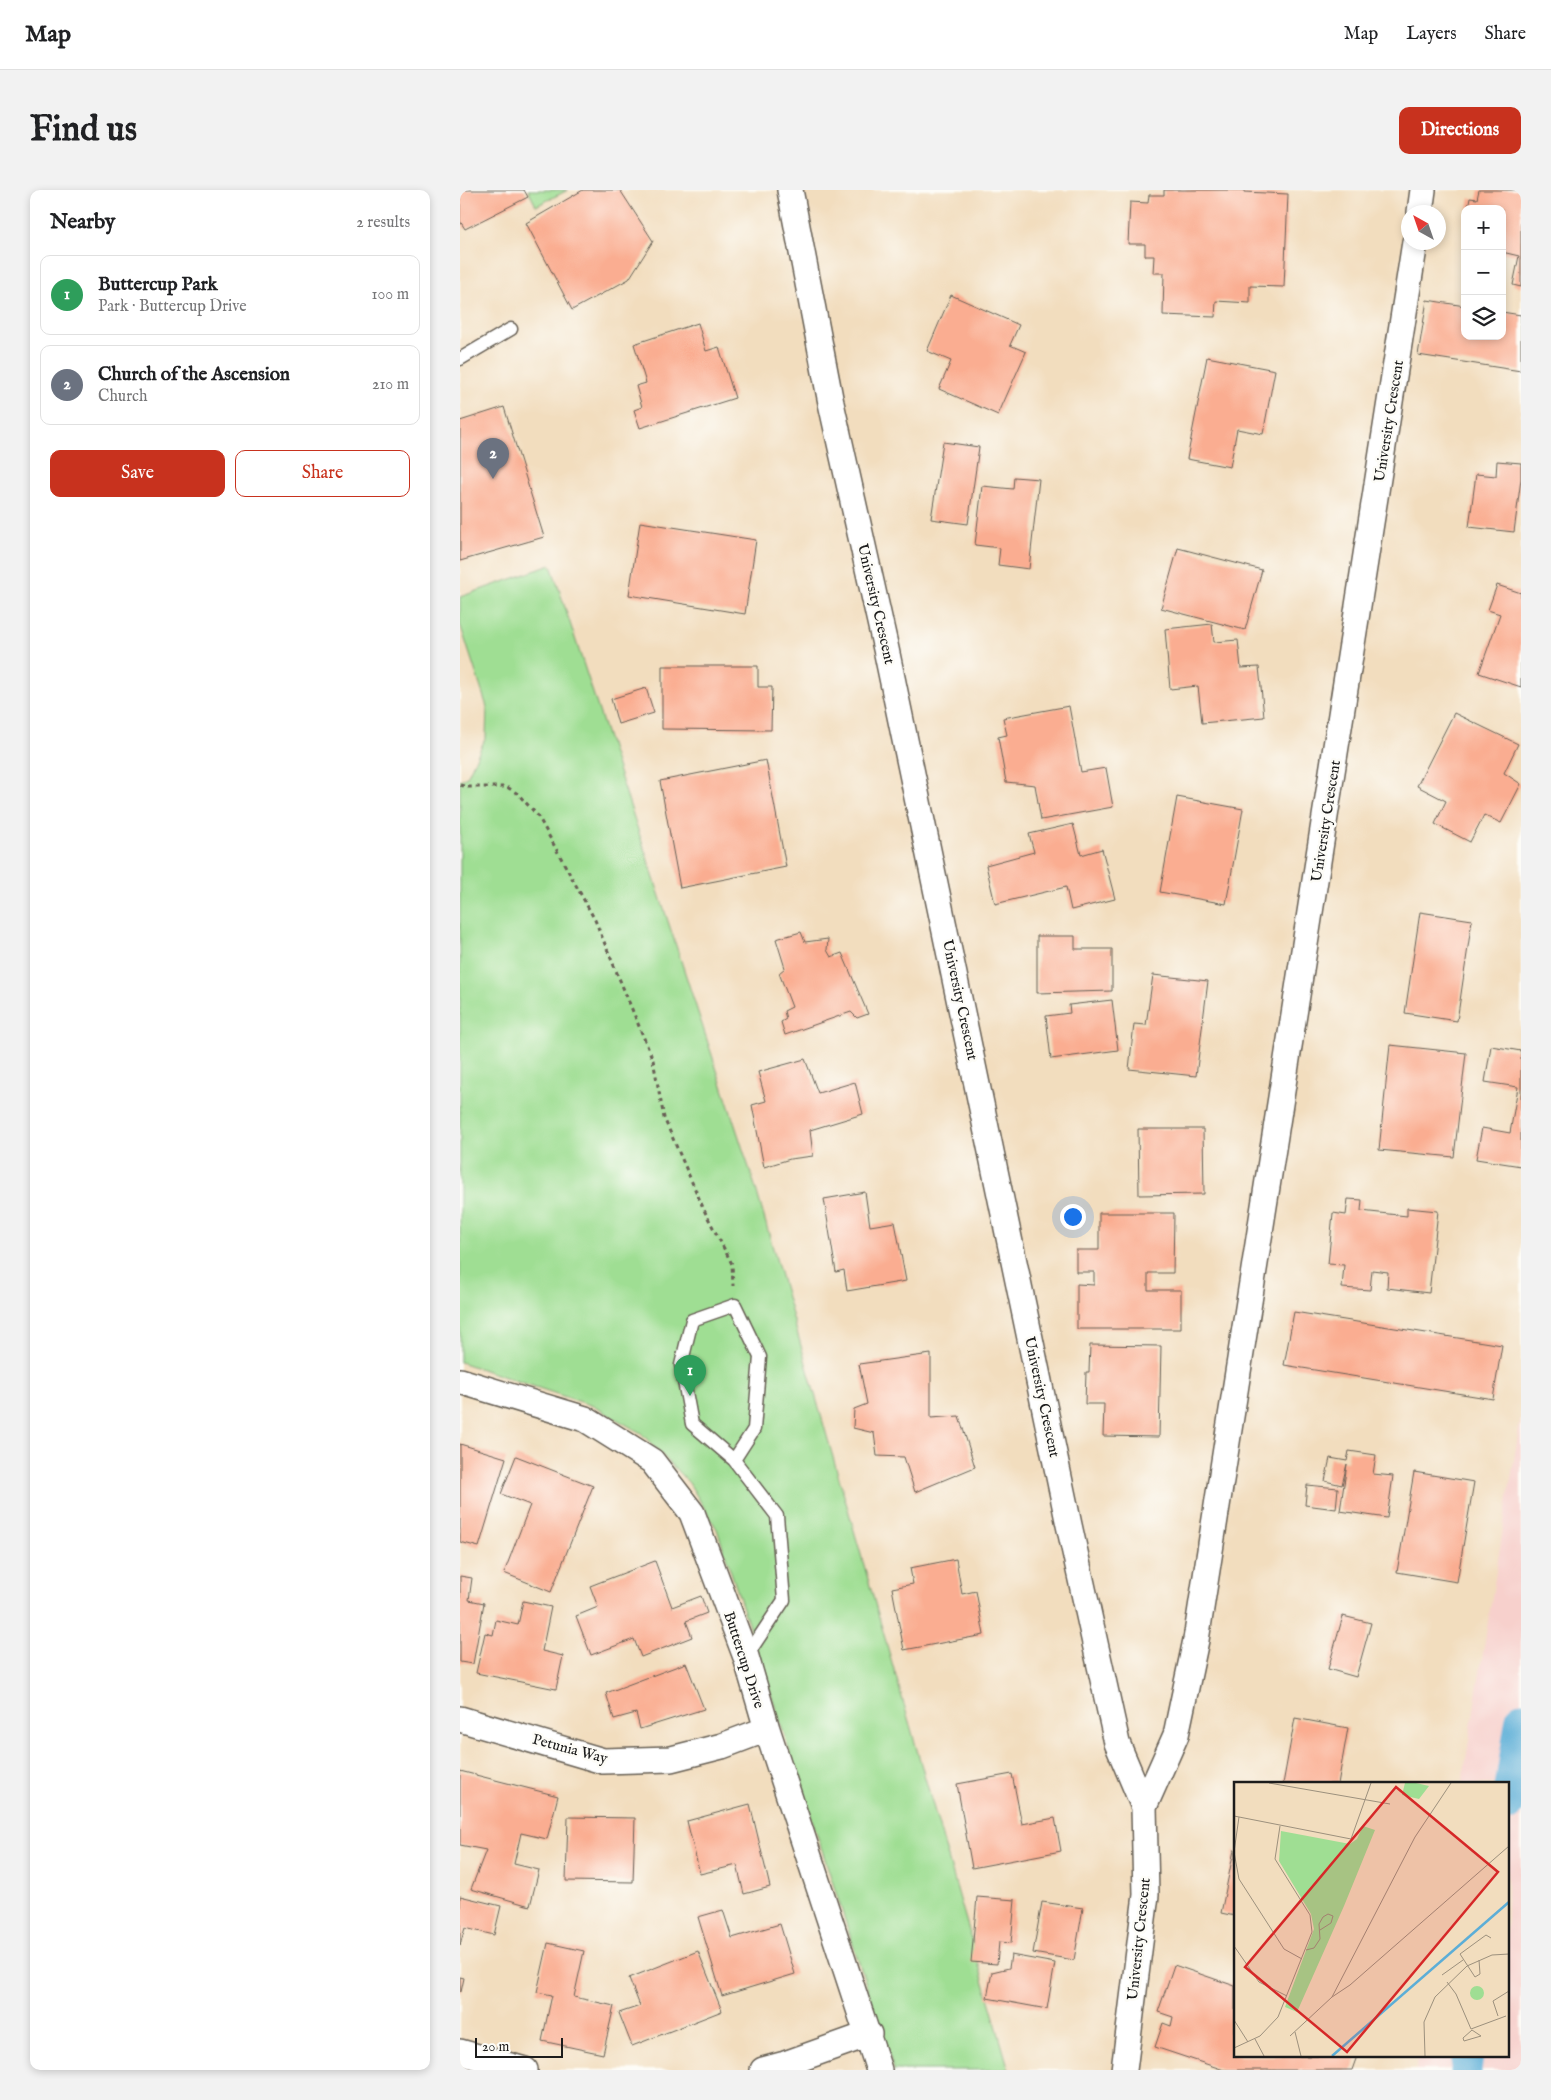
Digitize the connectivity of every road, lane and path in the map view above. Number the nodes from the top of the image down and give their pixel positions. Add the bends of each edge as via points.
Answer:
1 (790, 190) edge
2 (1423, 190) edge
3 (1421, 205) edge
4 (1415, 250) edge
5 (511, 329) dead end
6 (460, 359) edge
7 (460, 784) edge
8 (735, 1305) junction
9 (460, 1381) edge
10 (734, 1460) junction
11 (746, 1657) junction
12 (460, 1719) edge
13 (767, 1729) junction
14 (1144, 1807) junction
15 (869, 2034) junction
16 (460, 2052) edge
17 (525, 2070) edge
18 (763, 2070) edge
19 (879, 2070) edge
20 (1124, 2070) edge

1 - 14 street, University Crescent via 831,403 886,649 1068,1525 1118,1743
2 - 3 street
4 - 14 street, University Crescent via 1196,1640 1176,1734
5 - 6 lane
7 - 8 path via 507,787 518,794 538,816 594,920 653,1060 664,1118 732,1264
8 - 10 lane via 760,1357 754,1429
8 - 10 lane via 692,1320 681,1366 692,1424
9 - 11 street, Buttercup Drive via 585,1419 652,1461 692,1512
10 - 11 lane via 776,1516 784,1600
11 - 13 street, Buttercup Drive
12 - 13 street, Petunia Way via 603,1761 671,1759 722,1746
13 - 15 street, Buttercup Drive
14 - 20 street, University Crescent via 1146,1895
15 - 18 street
15 - 19 street, Buttercup Drive
16 - 17 street

